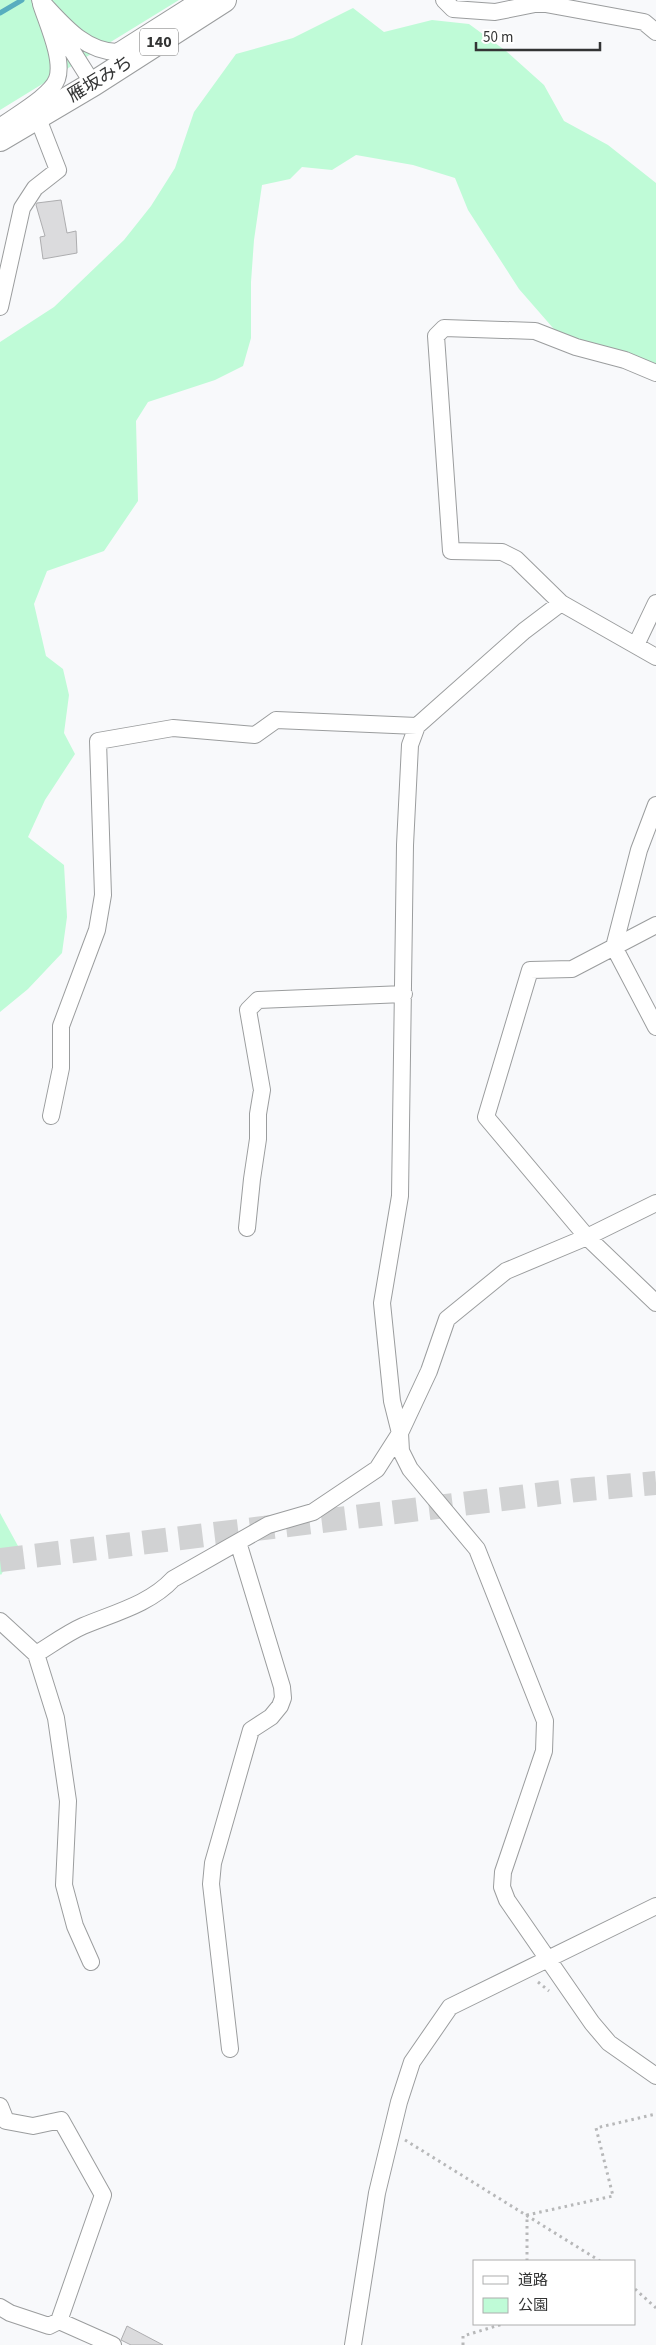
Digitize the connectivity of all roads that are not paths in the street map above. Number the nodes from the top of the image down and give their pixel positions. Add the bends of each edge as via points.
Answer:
1 (40, 0) edge
2 (224, 0) edge
3 (444, 0) edge
4 (656, 32) edge
5 (93, 84) junction
6 (37, 116) junction
7 (0, 127) edge
8 (0, 139) edge
9 (0, 308) edge
10 (656, 373) edge
11 (561, 603) junction
12 (656, 603) edge
13 (636, 645) junction
14 (656, 657) edge
15 (417, 726) junction
16 (656, 805) edge
17 (656, 925) edge
18 (614, 947) junction
19 (404, 994) junction
20 (656, 1027) edge
21 (51, 1116) dead end
22 (656, 1203) edge
23 (247, 1228) dead end
24 (587, 1238) junction
25 (656, 1303) edge
26 (400, 1433) junction
27 (238, 1542) junction
28 (0, 1621) edge
29 (36, 1654) junction
30 (656, 1906) edge
31 (548, 1958) junction
32 (91, 1962) dead end
33 (230, 2048) dead end
34 (656, 2076) edge
35 (0, 2106) edge
36 (0, 2307) edge
37 (59, 2321) junction
38 (113, 2345) edge
39 (353, 2345) edge

1 - 2 street via 75,36 110,52 117,52 196,2
1 - 5 street
1 - 7 street via 58,52 57,79 47,92
2 - 5 highway, 雁坂みち / 140
3 - 4 street via 453,10 495,12 540,3 644,22
5 - 6 highway, 雁坂みち / 140
6 - 8 highway, 雁坂みち / 140
6 - 9 street via 58,170 35,188 22,208
10 - 11 street via 534,331 444,328 436,336 451,551 502,552 516,559
11 - 13 street
11 - 15 street via 524,631
12 - 13 street
13 - 14 street
15 - 19 street via 410,745 405,845
15 - 21 street via 276,720 255,735 172,728 98,741 103,895 98,930 61,1026 60,1068
16 - 18 street via 638,850
17 - 18 street
18 - 20 street
18 - 24 street via 572,969 530,970 486,1116
19 - 23 street via 258,1000 248,1010 262,1090
19 - 26 street via 400,1196 382,1303 392,1401
22 - 24 street
24 - 25 street
24 - 26 street via 506,1271 447,1320 429,1371
26 - 27 street via 377,1469 313,1512 268,1525
26 - 31 street via 402,1451 410,1470 477,1549 545,1721 544,1751 503,1872 502,1887 507,1900
27 - 29 street via 124,1611 82,1627
27 - 33 street via 283,1698 271,1717 251,1730 213,1862 211,1884
28 - 29 street
29 - 32 street via 56,1718 68,1801 64,1885
30 - 31 street
31 - 34 street via 609,2043
31 - 39 street via 450,2007 412,2062 377,2193
35 - 37 street via 6,2121 33,2126 61,2120 104,2195
36 - 37 street via 49,2326
37 - 38 street

